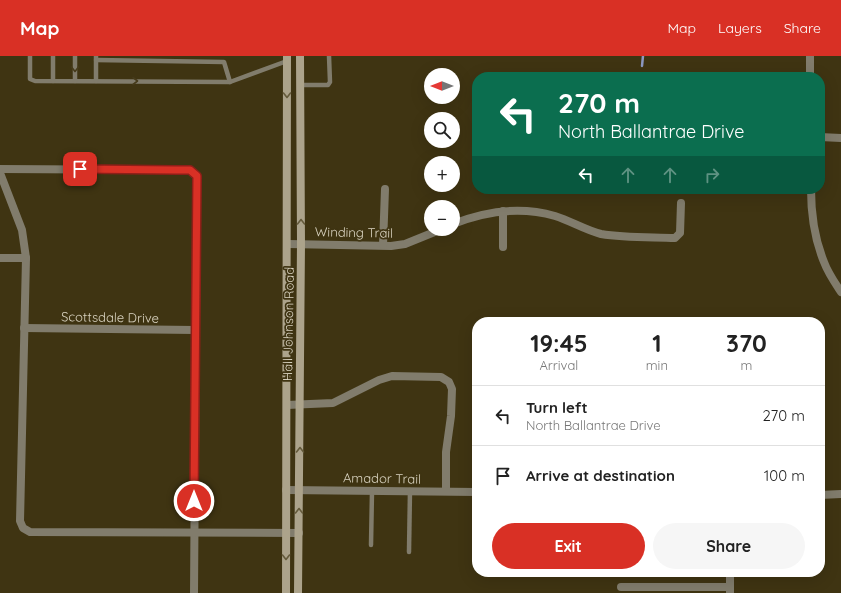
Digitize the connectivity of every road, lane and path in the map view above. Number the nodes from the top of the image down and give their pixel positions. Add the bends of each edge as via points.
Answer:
1 (30, 56) edge
2 (53, 56) edge
3 (75, 56) edge
4 (330, 56) edge
5 (810, 56) edge
6 (96, 58) edge
7 (287, 58) edge
8 (300, 59) edge
9 (810, 72) edge
10 (53, 81) junction
11 (75, 81) junction
12 (96, 81) junction
13 (230, 82) junction
14 (300, 84) junction
15 (825, 138) edge
16 (841, 138) edge
17 (0, 169) edge
18 (0, 173) edge
19 (385, 189) dead end
20 (812, 194) edge
21 (680, 203) dead end
22 (504, 210) junction
23 (460, 222) edge
24 (425, 236) edge
25 (288, 244) junction
26 (301, 244) junction
27 (383, 246) junction
28 (504, 247) dead end
29 (0, 258) edge
30 (26, 258) junction
31 (841, 292) edge
32 (24, 328) junction
33 (195, 330) junction
34 (287, 405) junction
35 (300, 405) junction
36 (300, 489) junction
37 (286, 490) junction
38 (372, 490) junction
39 (410, 490) junction
40 (446, 491) junction
41 (472, 492) edge
42 (825, 494) edge
43 (841, 494) edge
44 (194, 533) junction
45 (286, 533) junction
46 (299, 533) junction
47 (371, 545) dead end
48 (410, 552) dead end
49 (730, 577) edge
50 (621, 587) dead end
51 (730, 590) edge
52 (194, 593) edge
53 (286, 593) edge
54 (298, 593) edge

1 - 10 lane via 30,79
2 - 10 lane
3 -> 11 lane
4 - 14 lane via 328,84
5 - 9 street
6 - 12 lane
6 - 13 lane via 224,62
7 - 8 main road
7 - 13 lane
7 -> 25 main road, Hall Johnson Road
8 - 14 main road, Hall Johnson Road
10 - 11 lane
11 - 12 lane
12 -> 13 lane
26 -> 14 main road, Hall Johnson Road
15 - 16 street
17 - 33 street via 194,172 198,184
18 - 30 street via 22,230
19 - 27 street
20 - 31 street via 819,249
21 - 22 street via 678,236 675,238 602,234 555,216
22 - 23 street via 484,213
22 - 28 street
24 - 27 street, Winding Trail via 405,244
25 - 26 street, Winding Trail
25 - 34 main road, Hall Johnson Road
26 - 27 street, Winding Trail
26 - 35 main road, Hall Johnson Road
29 - 30 street
30 - 32 street
32 - 33 street, Scottsdale Drive
32 - 44 street via 20,521 23,528 30,532
33 - 44 street
34 - 35 street
34 - 37 main road, Hall Johnson Road
36 -> 35 main road, Hall Johnson Road
35 - 40 street via 333,403 392,376 435,375 445,379 452,389 446,452
36 - 37 street, Amador Trail
36 - 38 street, Amador Trail
46 -> 36 main road, Hall Johnson Road
37 - 45 main road, Hall Johnson Road
38 - 39 street, Amador Trail
38 - 47 lane
39 - 40 street, Amador Trail
39 - 48 lane
40 - 41 street, Amador Trail
42 - 43 street
44 - 45 street
44 - 52 street
45 - 46 street
45 -> 53 main road, Hall Johnson Road
46 - 54 main road, Hall Johnson Road
49 - 51 street
50 - 51 street

